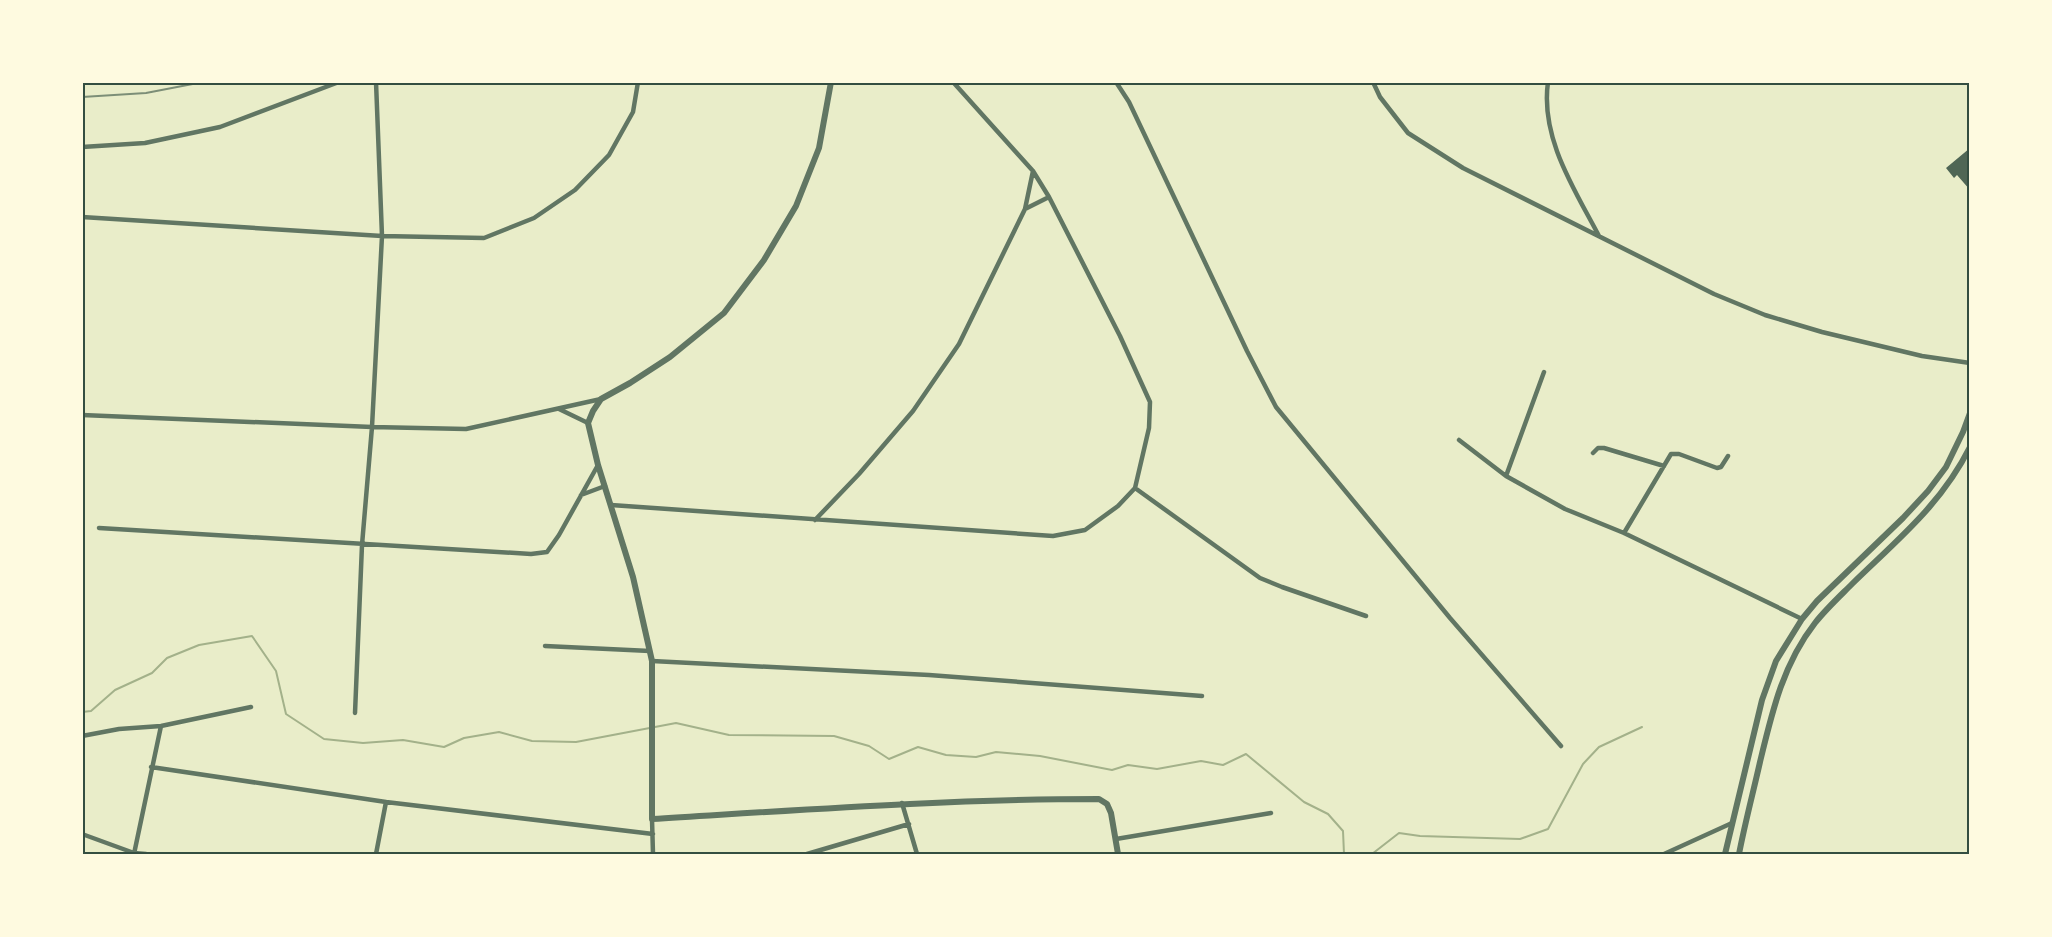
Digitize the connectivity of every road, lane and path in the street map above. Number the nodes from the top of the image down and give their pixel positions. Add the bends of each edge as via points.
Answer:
1 (339, 82) edge
2 (376, 82) edge
3 (638, 82) edge
4 (831, 82) edge
5 (953, 82) edge
6 (1116, 82) edge
7 (1373, 82) edge
8 (1548, 82) edge
9 (82, 147) edge
10 (1033, 171) junction
11 (1049, 196) junction
12 (1025, 208) junction
13 (82, 217) edge
14 (382, 236) junction
15 (1600, 238) junction
16 (1970, 363) edge
17 (1544, 372) dead end
18 (601, 399) junction
19 (559, 409) junction
20 (1970, 413) edge
21 (82, 415) edge
22 (588, 423) junction
23 (372, 427) junction
24 (1459, 440) dead end
25 (1970, 447) edge
26 (1593, 453) dead end
27 (1728, 456) dead end
28 (598, 465) junction
29 (1664, 466) junction
30 (1506, 476) junction
31 (605, 486) junction
32 (1135, 488) junction
33 (581, 495) junction
34 (611, 505) junction
35 (815, 520) junction
36 (99, 528) dead end
37 (1890, 530) junction
38 (1624, 533) junction
39 (1898, 540) junction
40 (362, 545) junction
41 (1366, 616) dead end
42 (1802, 619) junction
43 (545, 646) dead end
44 (650, 651) junction
45 (652, 661) junction
46 (1202, 696) dead end
47 (250, 707) dead end
48 (355, 713) dead end
49 (160, 726) junction
50 (82, 736) edge
51 (1561, 746) dead end
52 (150, 767) junction
53 (386, 802) junction
54 (903, 803) junction
55 (1271, 813) dead end
56 (652, 819) junction
57 (1732, 823) junction
58 (909, 824) junction
59 (82, 834) edge
60 (653, 834) junction
61 (1116, 839) junction
62 (134, 854) edge
63 (146, 855) edge
64 (376, 855) edge
65 (653, 855) edge
66 (807, 855) edge
67 (917, 855) edge
68 (1118, 855) edge
69 (1664, 855) edge
70 (1725, 855) edge
71 (1739, 855) edge

1 - 9 street via 220,127 145,142
2 - 14 street
3 - 14 street via 633,112 609,155 575,190 534,218 484,238
4 - 18 street via 819,148 796,206 764,260 724,313 670,357
5 - 10 street
6 - 51 street via 1276,407
7 - 15 street via 1408,133 1463,168
8 - 15 street via 1550,128 1562,163
10 - 11 street
10 - 12 street
11 - 12 street
11 - 32 street via 1150,402 1149,428
12 - 35 street via 959,344 913,411
13 - 14 street
14 - 23 street
15 - 16 street via 1765,315 1911,353
17 - 30 street
18 - 19 street
18 - 22 street
19 - 22 street
19 - 23 street via 465,429
20 - 37 street via 1946,467
21 - 23 street
22 - 28 street
23 - 40 street
24 - 30 street
25 - 39 street via 1938,498
26 - 29 street via 1604,448
27 - 29 street via 1717,468 1675,453
28 - 31 street
28 - 33 street
29 - 38 street
30 - 38 street via 1565,509
31 - 33 street
31 - 34 street
32 - 35 street via 1085,530 1053,536
32 - 41 street via 1260,578
33 - 40 street via 547,552
34 - 35 street
34 - 44 street
36 - 40 street
37 - 39 street
37 - 42 street
38 - 42 street
39 - 71 street via 1826,609 1788,666 1774,703
40 - 48 street
42 - 57 street via 1776,661 1766,690
43 - 44 street
44 - 45 street
45 - 46 street via 929,675
45 - 56 street
47 - 49 street
49 - 50 street
49 - 52 street
52 - 53 street
52 - 62 street
53 - 60 street
53 - 64 street
54 - 56 street
54 - 58 street
54 - 61 street via 1099,799 1112,813
55 - 61 street
56 - 60 street
57 - 69 street
57 - 70 street
58 - 66 street
58 - 67 street
59 - 62 street
60 - 65 street
61 - 68 street
62 - 63 street

